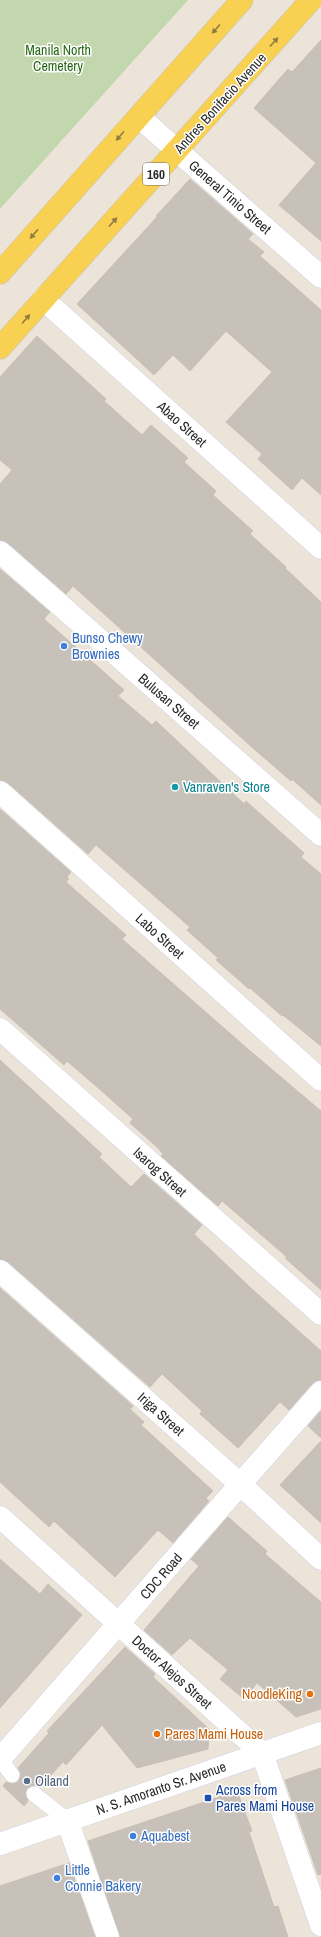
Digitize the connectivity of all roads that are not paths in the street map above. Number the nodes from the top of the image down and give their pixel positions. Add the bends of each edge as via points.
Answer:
1 (242, 0) edge
2 (311, 0) edge
3 (138, 117) junction
4 (177, 151) junction
5 (0, 273) edge
6 (321, 277) edge
7 (43, 299) junction
8 (0, 348) edge
9 (321, 548) edge
10 (0, 552) edge
11 (0, 792) edge
12 (321, 835) edge
13 (0, 1029) edge
14 (321, 1080) edge
15 (0, 1271) edge
16 (321, 1314) edge
17 (321, 1392) edge
18 (240, 1484) junction
19 (0, 1517) edge
20 (321, 1559) edge
21 (119, 1624) junction
22 (321, 1732) edge
23 (262, 1753) junction
24 (4, 1764) edge
25 (34, 1794) dead end
26 (67, 1820) junction
27 (0, 1844) edge
28 (321, 1925) edge
29 (108, 1937) edge

1 -> 3 main road
4 -> 2 main road, Andres Bonifacio Avenue / 160
3 - 4 street, General Tinio Street
3 -> 5 main road
4 - 6 street, General Tinio Street
7 -> 4 main road, Andres Bonifacio Avenue / 160
8 -> 7 main road, Andres Bonifacio Avenue / 160
7 - 9 street, Abao Street
10 - 12 street, Bulusan Street
11 - 14 street, Labo Street
13 - 16 street, Isarog Street
15 - 18 street, Iriga Street
17 - 18 street, CDC Road
18 - 20 street, Iriga Street
18 - 21 street, CDC Road
19 - 21 street, Doctor Alejos Street
21 - 23 street, Doctor Alejos Street
21 - 24 street, CDC Road
22 - 23 street, N. S. Amoranto Sr. Avenue
23 - 26 street, N. S. Amoranto Sr. Avenue
23 - 28 street, Doctor Alejos Street
25 - 26 lane
26 - 27 street, N. S. Amoranto Sr. Avenue
26 - 29 street

